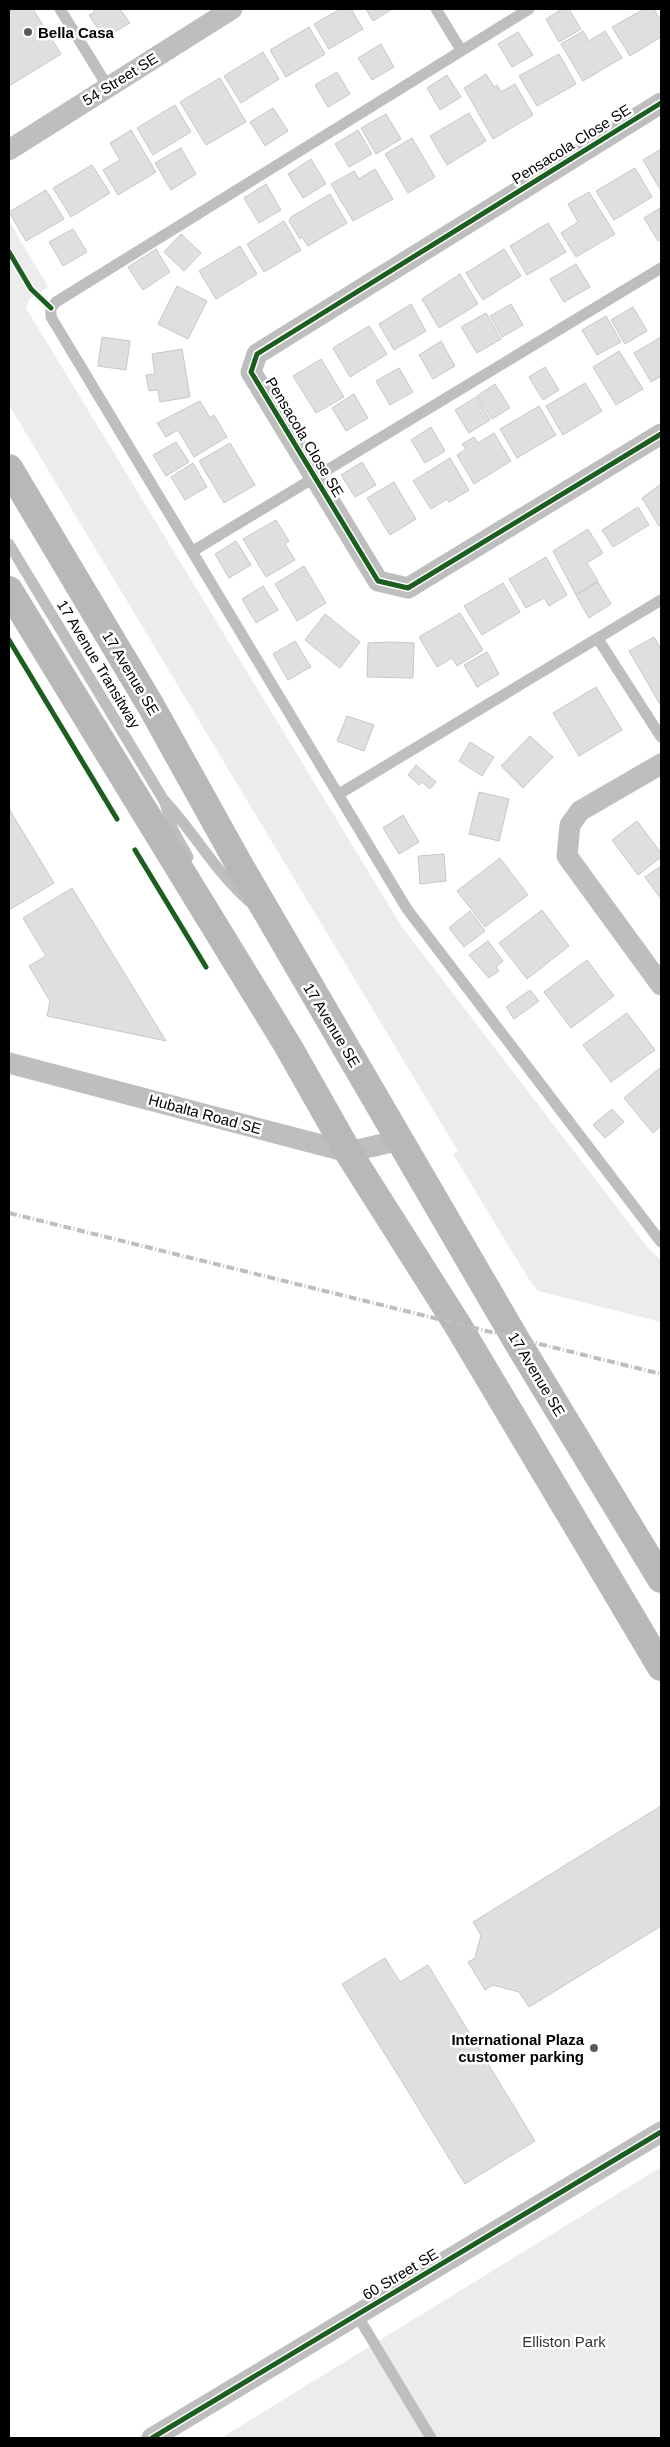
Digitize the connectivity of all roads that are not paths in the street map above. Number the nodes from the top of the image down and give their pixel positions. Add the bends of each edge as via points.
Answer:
1 (60, 9) edge
2 (232, 9) edge
3 (436, 9) edge
4 (529, 9) edge
5 (461, 50) junction
6 (108, 87) junction
7 (661, 103) edge
8 (9, 150) edge
9 (661, 268) edge
10 (661, 434) edge
11 (9, 468) edge
12 (315, 479) junction
13 (9, 544) edge
14 (193, 552) junction
15 (9, 590) edge
16 (661, 600) edge
17 (598, 639) junction
18 (661, 738) edge
19 (661, 764) edge
20 (338, 794) junction
21 (163, 799) junction
22 (204, 910) junction
23 (270, 920) junction
24 (661, 985) edge
25 (9, 1063) edge
26 (401, 1140) junction
27 (348, 1152) junction
28 (661, 1242) edge
29 (661, 1579) edge
30 (661, 1668) edge
31 (661, 2132) edge
32 (357, 2315) junction
33 (152, 2438) edge
34 (431, 2438) edge

1 - 6 lane
2 - 6 street, 54 Street SE
3 - 5 lane
4 - 5 lane
5 - 14 lane via 51,308 51,317
6 - 8 street, 54 Street SE
7 - 12 street, Pensacola Close SE via 257,354 251,372
9 - 12 lane
10 - 12 street, Pensacola Close SE via 408,588 378,581
11 - 23 main road, 17 Avenue SE via 151,706
12 - 14 lane
13 - 21 lane, 17 Avenue Transitway
14 - 20 lane
15 - 22 main road
16 - 17 lane
17 - 18 lane
17 - 20 lane
19 - 24 street via 580,811 570,825 567,856
20 - 28 lane via 407,909
21 - 22 lane, 17 Avenue Transitway via 173,830 192,866
21 - 23 lane, 17 Avenue Transitway via 234,888
22 - 27 main road via 288,1046
23 - 26 main road, 17 Avenue SE
25 - 27 street, Hubalta Road SE
26 - 27 street, Hubalta Road SE
26 - 29 main road, 17 Avenue SE via 515,1338
27 - 30 main road via 457,1324
31 - 32 street, 60 Street SE
32 - 33 street, 60 Street SE
32 - 34 lane

